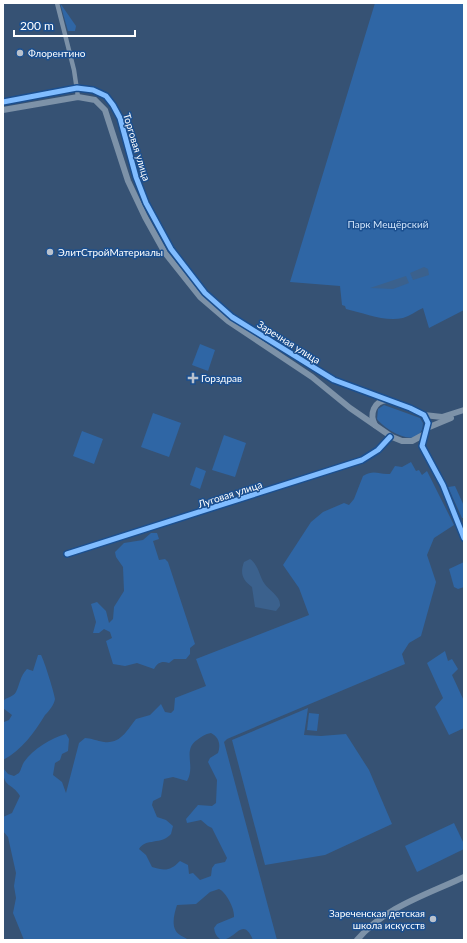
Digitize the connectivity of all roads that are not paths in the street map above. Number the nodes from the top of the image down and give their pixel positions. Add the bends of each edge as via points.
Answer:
1 (57, 3) edge
2 (77, 88) junction
3 (78, 96) junction
4 (3, 98) edge
5 (20, 100) junction
6 (3, 102) edge
7 (14, 108) junction
8 (3, 110) edge
9 (3, 113) edge
10 (152, 213) joint
11 (145, 217) joint
12 (389, 400) junction
13 (464, 410) edge
14 (464, 414) edge
15 (424, 415) junction
16 (374, 425) junction
17 (427, 428) junction
18 (424, 435) junction
19 (390, 436) junction
20 (412, 441) junction
21 (424, 450) junction
22 (462, 523) edge
23 (464, 538) edge
24 (67, 554) dead end
25 (464, 877) edge
26 (357, 940) edge

1 - 2 street
2 - 3 street
2 - 5 street, Торговая улица
2 - 10 street, Торговая улица via 102,93 113,105 120,118 136,177
3 - 7 street, Торговая улица
3 - 11 street, Торговая улица via 95,100 108,116 128,181
4 - 5 street
5 - 6 street, Торговая улица
7 - 8 street, Торговая улица
7 - 9 street
10 - 12 street, Заречная улица via 181,263 205,293 232,317 334,380
11 - 16 street, Заречная улица via 175,267 214,310 312,376
12 - 15 street, Заречная улица
12 - 16 street via 374,408
13 - 15 street, Заречная улица via 442,417
14 - 17 street
15 - 17 street via 428,423
16 - 19 street, Заречная улица
17 - 18 street, Заречная улица
18 - 20 street
18 - 21 street, Заречная улица
19 - 20 street, Заречная улица via 402,441
19 - 24 street, Луговая улица via 378,450 362,460
20 - 21 street, Заречная улица
21 - 22 street, Заречная улица
22 - 23 street, Заречная улица
25 - 26 street via 388,912 375,921

